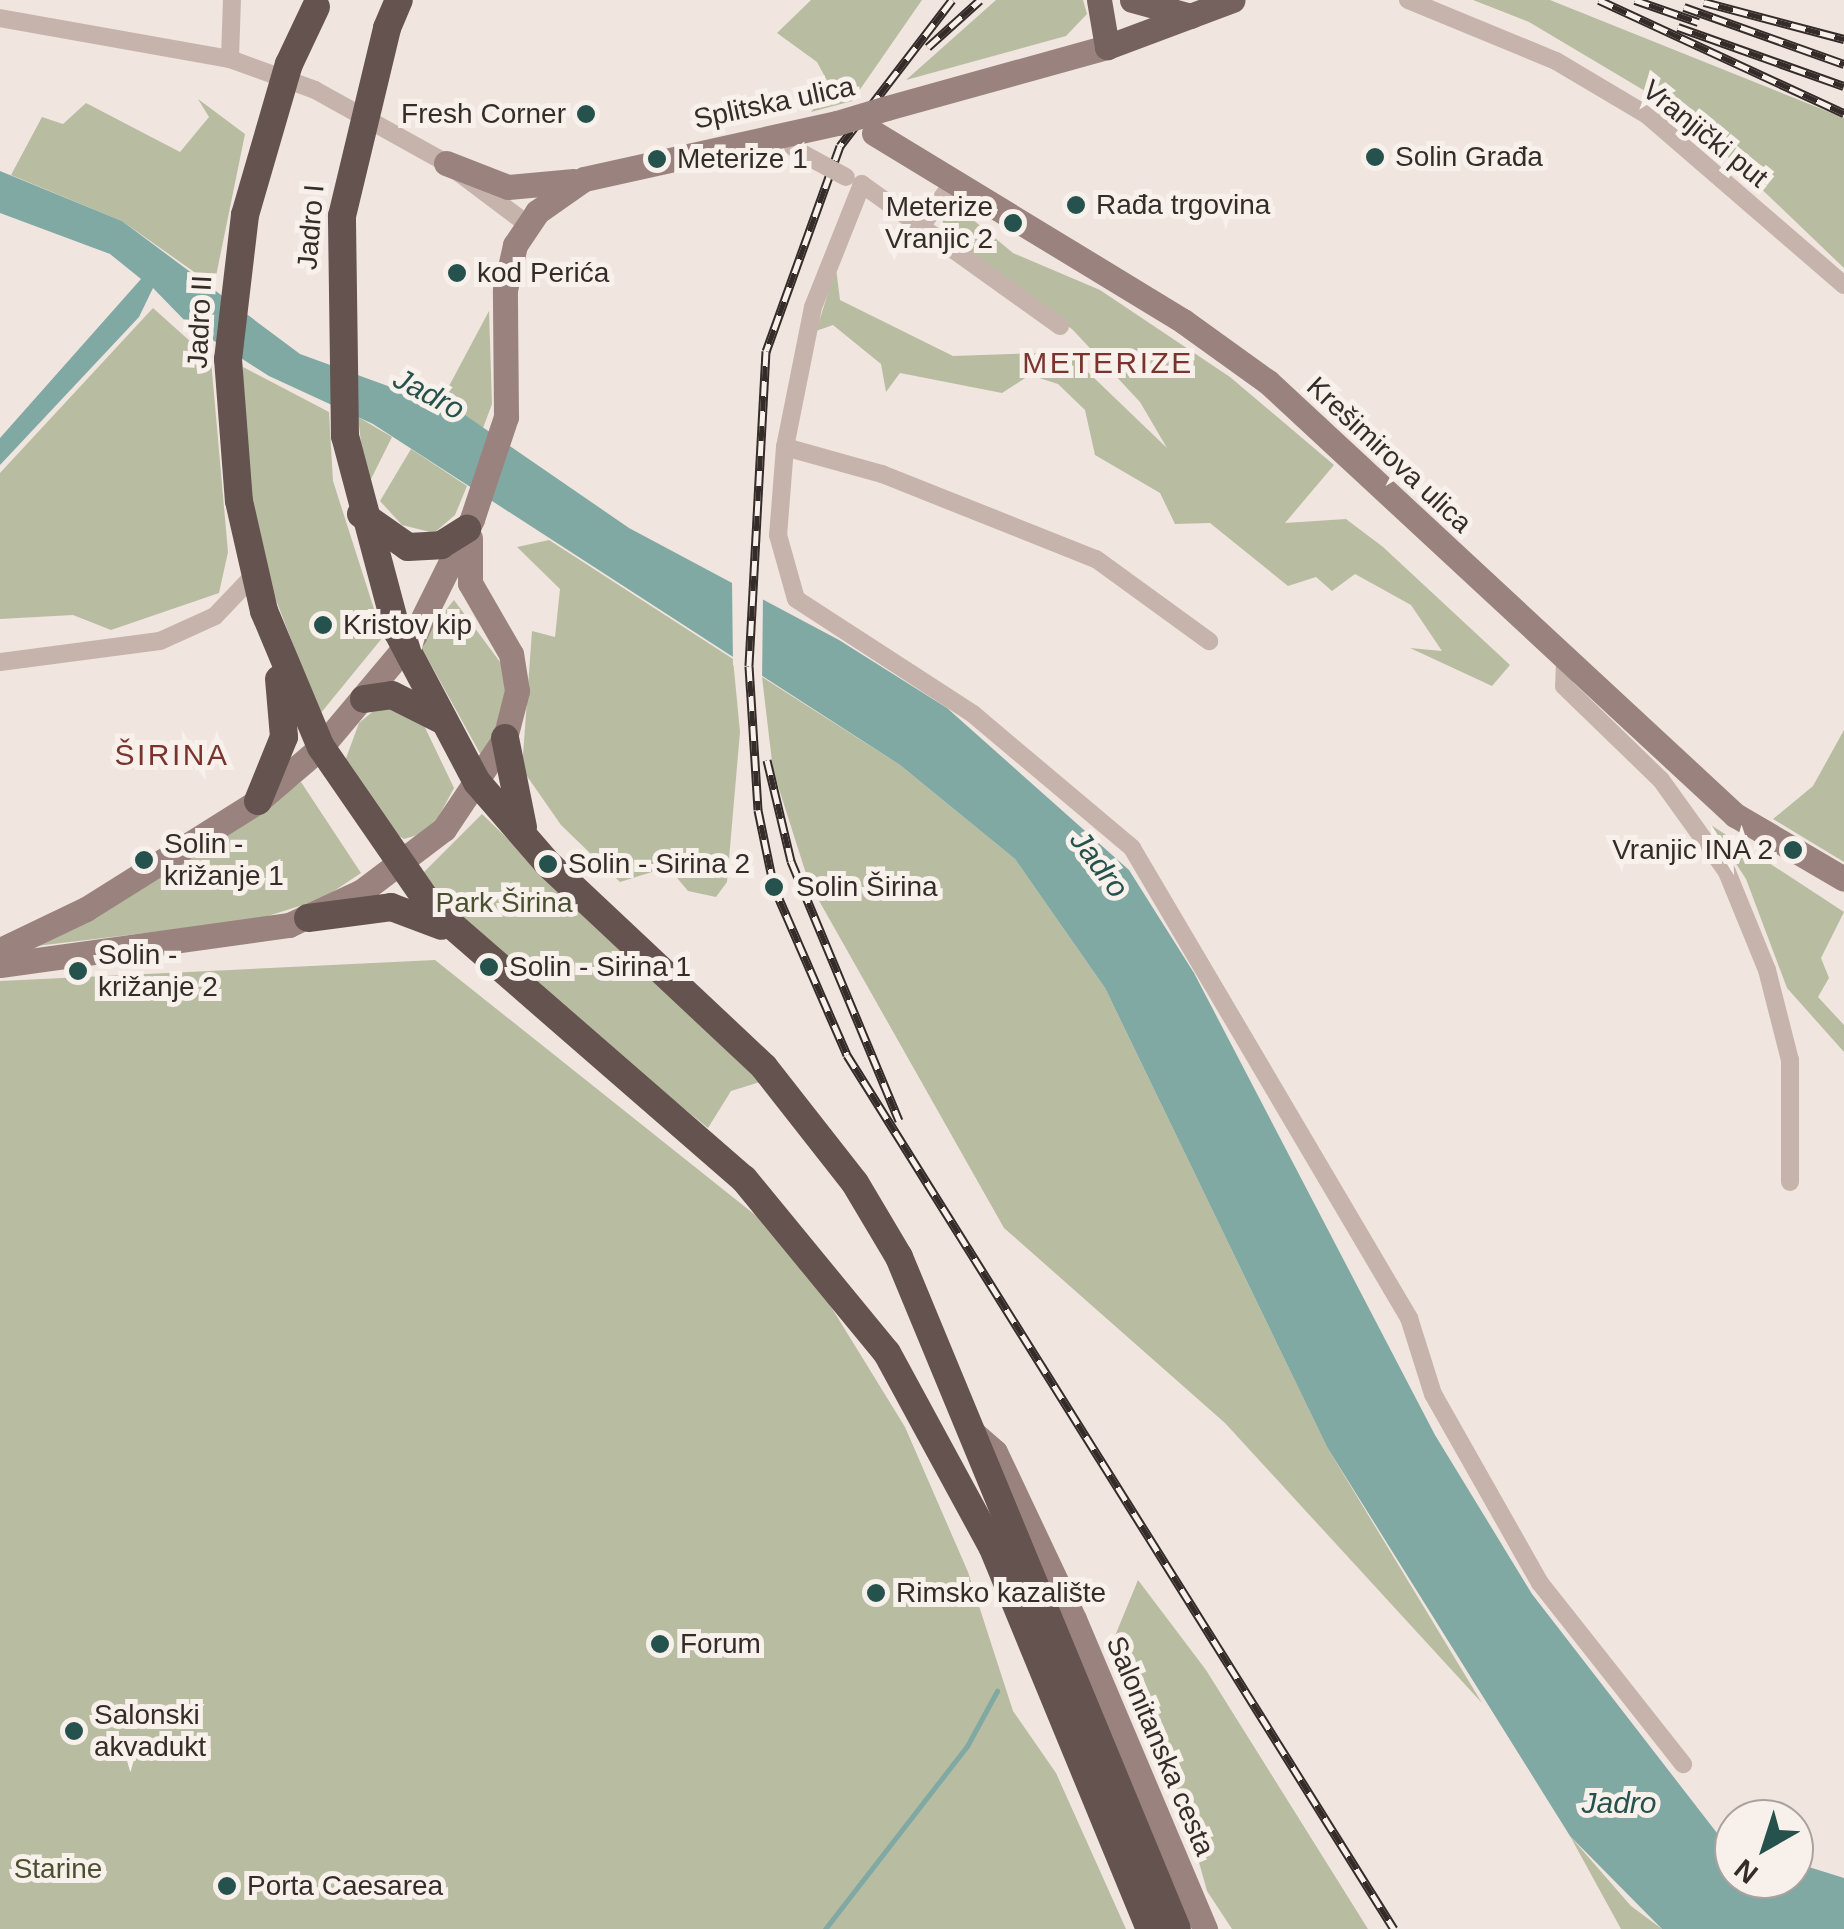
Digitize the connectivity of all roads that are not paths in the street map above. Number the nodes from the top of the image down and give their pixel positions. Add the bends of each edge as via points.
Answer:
1 (232, 0) edge
2 (399, 0) edge
3 (1100, 0) edge
4 (1124, 0) edge
5 (1132, 0) edge
6 (1233, 0) edge
7 (1408, 0) edge
8 (318, 4) edge
9 (1201, 16) junction
10 (0, 18) edge
11 (1112, 45) junction
12 (230, 60) junction
13 (875, 119) junction
14 (800, 152) dead end
15 (446, 163) junction
16 (584, 180) junction
17 (854, 181) junction
18 (952, 184) junction
19 (527, 224) junction
20 (922, 225) junction
21 (1844, 284) edge
22 (1060, 326) dead end
23 (785, 447) junction
24 (359, 512) junction
25 (470, 524) junction
26 (254, 575) junction
27 (274, 638) junction
28 (1209, 640) dead end
29 (404, 648) junction
30 (1564, 661) junction
31 (0, 662) edge
32 (364, 699) junction
33 (441, 720) junction
34 (505, 738) junction
35 (321, 747) junction
36 (477, 782) junction
37 (258, 801) junction
38 (532, 847) junction
39 (398, 866) junction
40 (1844, 879) edge
41 (308, 918) junction
42 (457, 935) junction
43 (0, 950) edge
44 (0, 966) edge
45 (1790, 1182) dead end
46 (972, 1432) junction
47 (1682, 1764) dead end
48 (1150, 1929) edge
49 (1177, 1929) edge
50 (1205, 1929) edge

1 - 12 street
2 - 24 highway, Jadro I, bridge via 342,216 345,436
3 - 11 main road
4 - 11 main road
5 - 9 main road
6 - 9 main road, Splitska ulica
7 - 21 street, Vranjički put via 1556,61 1647,116
8 - 26 highway, Jadro II, bridge via 289,64 245,215 231,301 231,434
9 - 11 main road, Splitska ulica
10 - 12 street
11 - 13 main road, Splitska ulica
12 - 15 street via 314,90
13 - 16 main road, Splitska ulica, bridge
13 - 18 main road, Krešimirova ulica
14 - 17 street, bridge
15 - 16 main road via 508,187
15 - 19 street
16 - 19 main road, Splitska ulica
17 - 20 street
17 - 23 street via 813,307
18 - 20 street
18 - 30 main road, Krešimirova ulica via 1184,320 1268,382
19 - 25 main road via 505,290 506,417
20 - 22 street
23 - 28 street via 882,474 1096,559
23 - 47 street via 778,535 796,599 973,714 1132,848 1409,1318 1433,1394 1540,1583
24 - 25 highway via 408,547 441,545
24 - 29 highway, Jadro I
25 - 29 main road
25 - 34 main road via 470,583 516,672
26 - 27 highway, Jadro II
26 - 31 street via 215,616 160,641
27 - 35 highway
27 - 37 highway via 284,738
29 - 32 main road
29 - 33 highway, Jadro I
30 - 40 main road, Krešimirova ulica via 1735,814
30 - 45 street via 1564,686 1662,780 1727,872 1768,970 1790,1060
32 - 33 highway via 392,694
32 - 35 main road
33 - 36 highway, Jadro I
34 - 36 main road
34 - 38 highway via 507,779
35 - 37 main road
35 - 39 highway
36 - 38 highway, Jadro I
36 - 39 main road via 444,829
37 - 43 main road via 86,909
38 - 46 highway, Jadro I via 711,1012 856,1182 898,1256
39 - 41 main road
39 - 42 highway
41 - 42 highway via 391,906
41 - 44 main road via 234,938
42 - 48 highway via 744,1179 887,1352 992,1546
46 - 49 highway, Jadro I
46 - 50 main road, Salonitanska cesta via 995,1452 1085,1644

